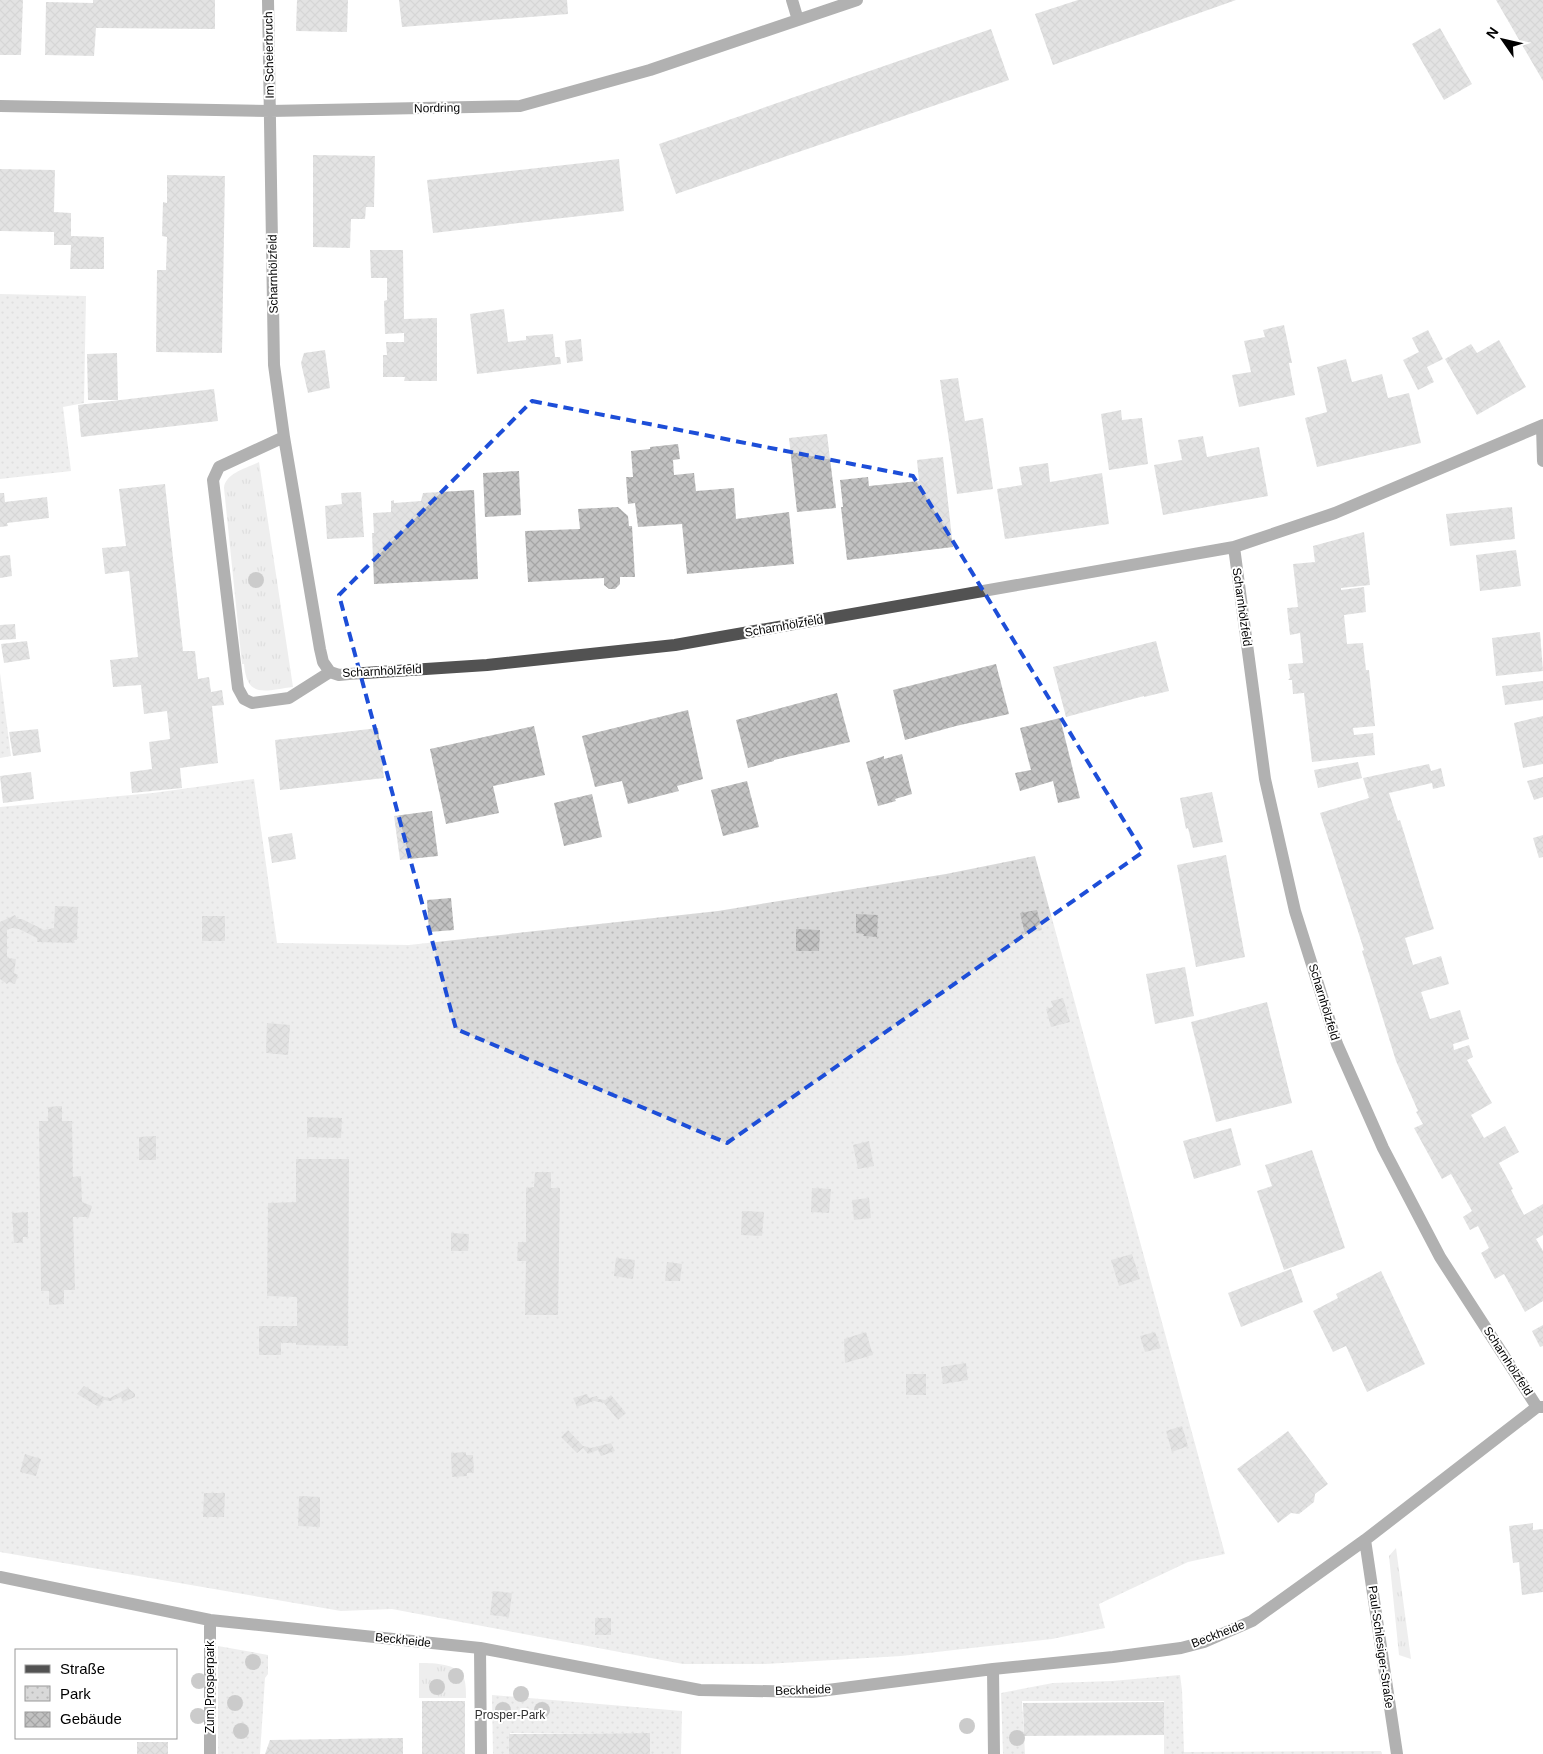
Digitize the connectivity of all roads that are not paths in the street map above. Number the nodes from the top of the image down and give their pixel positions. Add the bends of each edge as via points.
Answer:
1 (268, 0) edge
2 (792, 0) edge
3 (857, 0) edge
4 (798, 20) junction
5 (0, 106) edge
6 (270, 111) junction
7 (1542, 426) edge
8 (284, 436) junction
9 (1543, 461) edge
10 (1234, 547) junction
11 (330, 672) junction
12 (1540, 1407) edge
13 (1366, 1540) junction
14 (0, 1577) edge
15 (210, 1620) junction
16 (480, 1648) junction
17 (993, 1669) junction
18 (210, 1754) edge
19 (481, 1754) edge
20 (994, 1754) edge
21 (1397, 1754) edge

1 - 6 street, Im Scheierbruch
2 - 4 street
3 - 4 street, Nordring
4 - 6 street, Nordring via 650,70 520,106
5 - 6 street, Nordring
6 - 8 street, Scharnhölzfeld via 274,365
7 - 9 street
7 - 10 street, Scharnhölzfeld via 1336,513
8 - 11 street, Scharnhölzfeld via 320,650
8 - 11 street, Scharnhölzfeld via 219,467 213,480 238,688 244,699 252,703 289,698
10 - 11 street, Scharnhölzfeld via 675,645 487,665 339,675
10 - 12 street, Scharnhölzfeld via 1265,778 1296,911 1336,1044 1440,1257
12 - 13 street, Beckheide
13 - 17 street, Beckheide via 1252,1621 1204,1642 1113,1657
13 - 21 street, Paul-Schlesiger-Straße
14 - 15 street, Beckheide
15 - 16 street, Beckheide
15 - 18 street, Zum Prosperpark
16 - 17 street, Beckheide via 700,1690 812,1692
16 - 19 street
17 - 20 street

